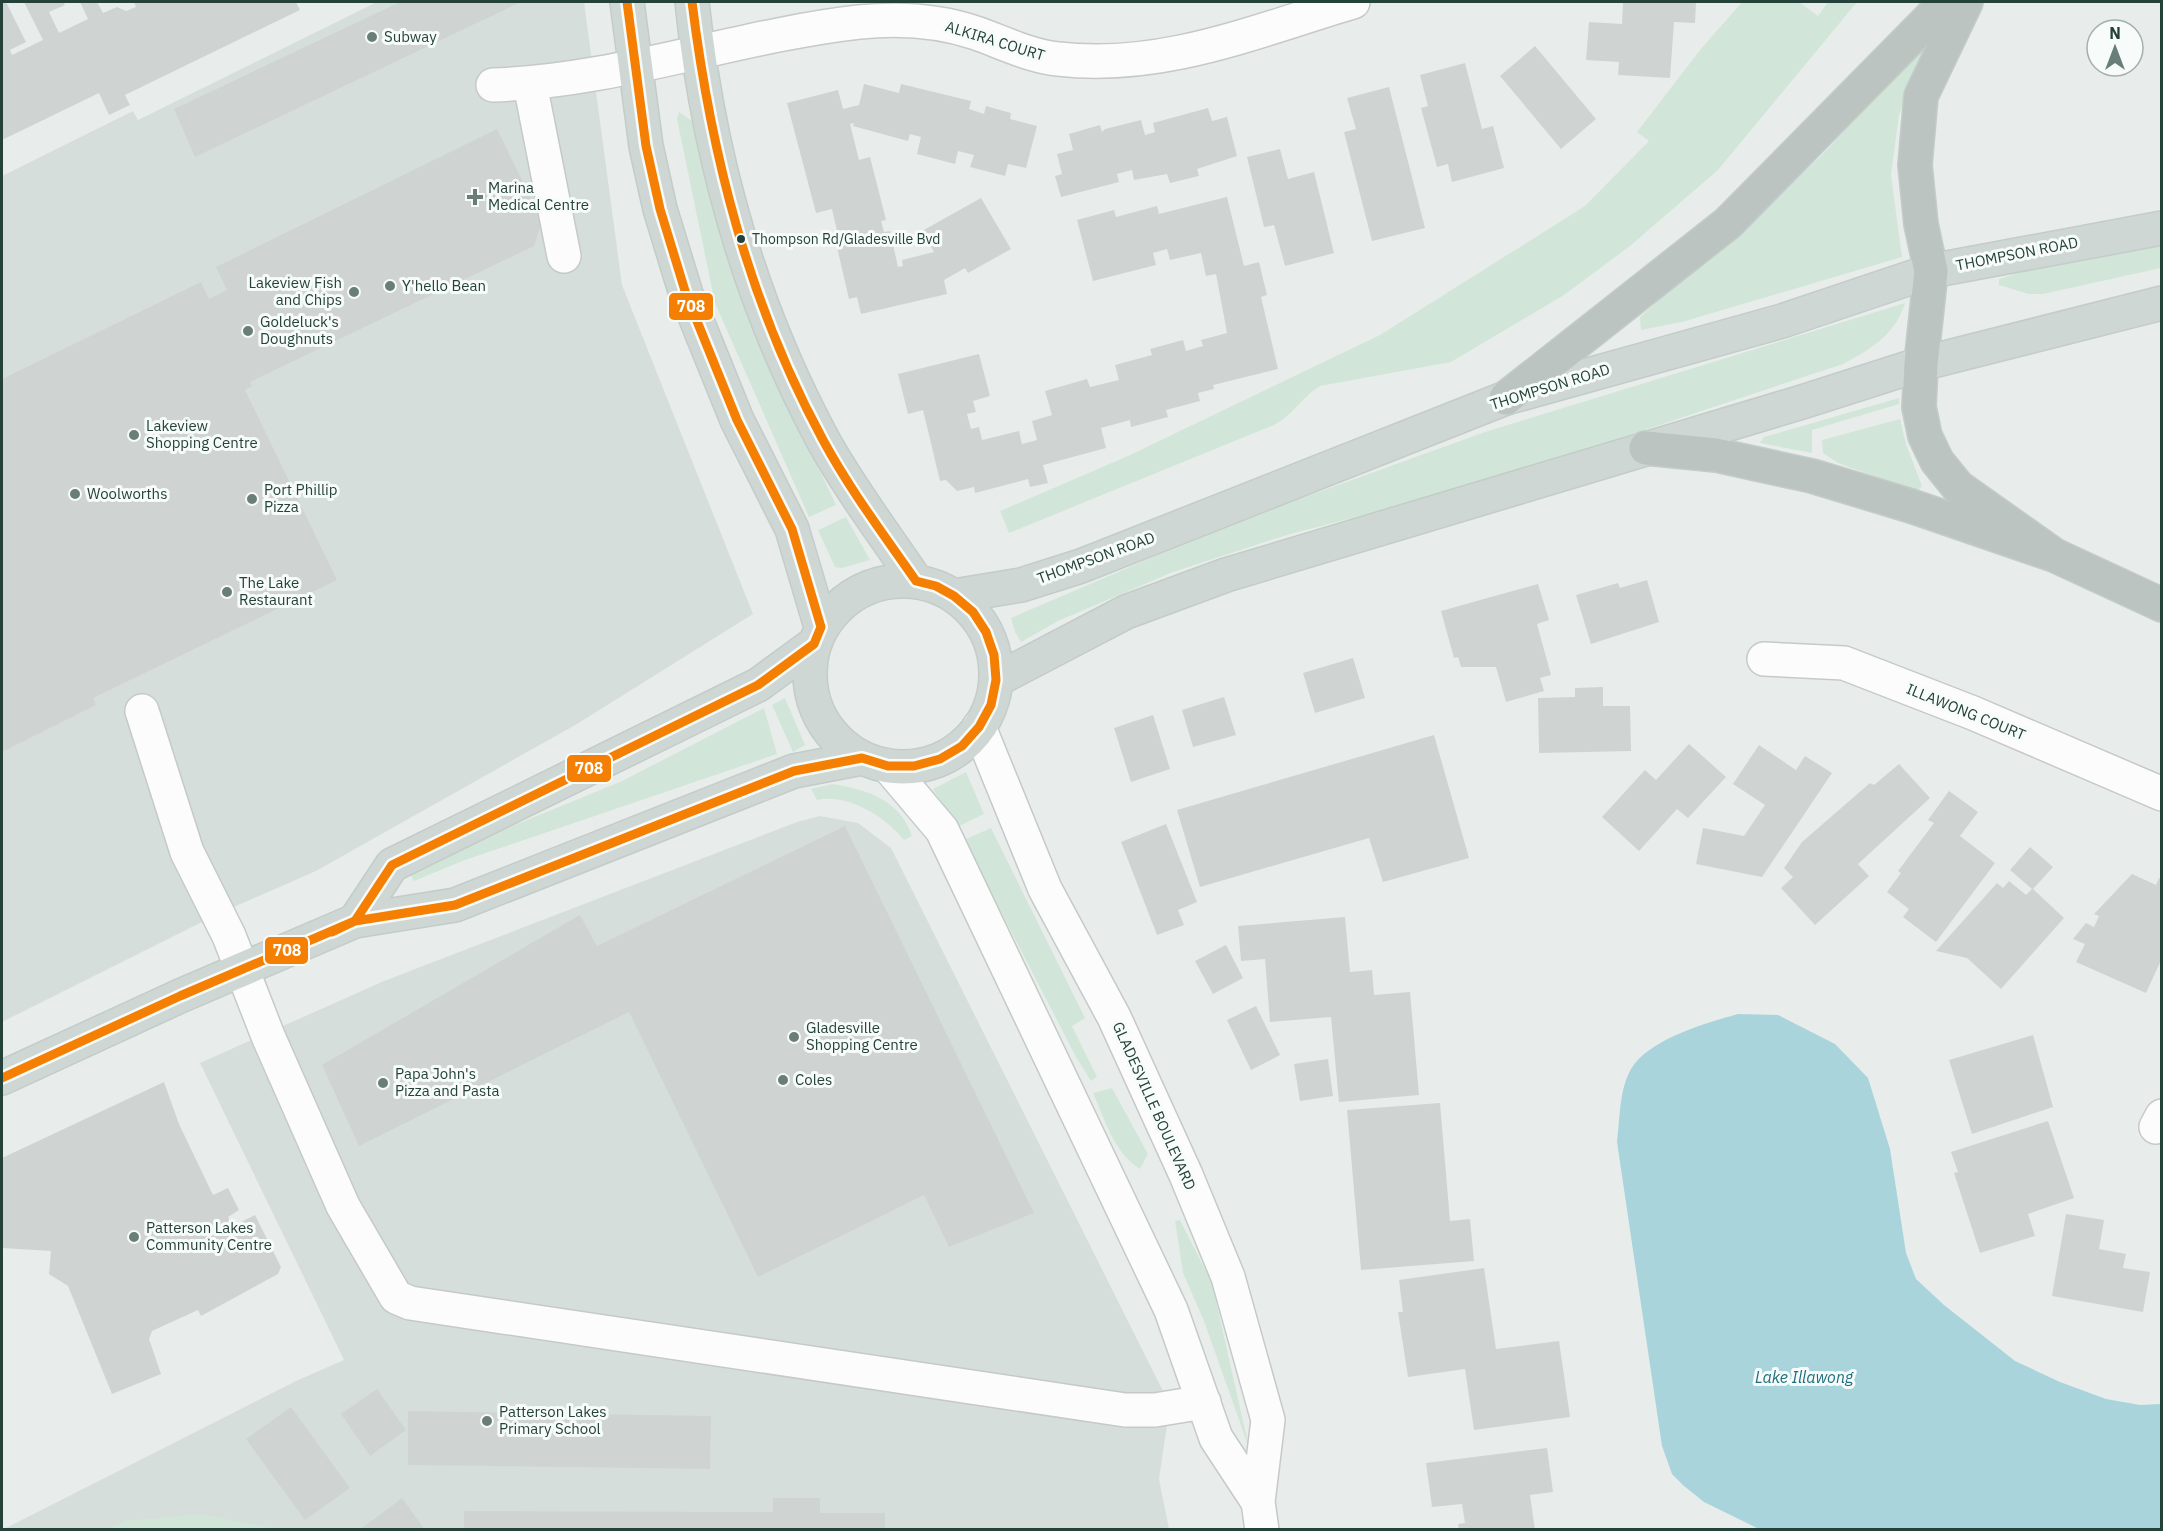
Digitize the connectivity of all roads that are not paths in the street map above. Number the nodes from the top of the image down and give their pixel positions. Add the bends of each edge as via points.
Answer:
1 (627, 2) edge
2 (692, 2) edge
3 (1353, 2) edge
4 (1946, 2) edge
5 (1966, 2) edge
6 (698, 54) junction
7 (634, 68) junction
8 (530, 84) junction
9 (493, 85) dead end
10 (2162, 228) edge
11 (564, 256) dead end
12 (1931, 271) junction
13 (2162, 303) edge
14 (1921, 364) junction
15 (1506, 398) junction
16 (1646, 448) junction
17 (2054, 555) junction
18 (916, 581) junction
19 (954, 596) junction
20 (2162, 605) edge
21 (818, 635) junction
22 (1764, 658) dead end
23 (996, 680) junction
24 (142, 711) dead end
25 (980, 727) junction
26 (875, 762) junction
27 (2162, 794) edge
28 (355, 921) junction
29 (242, 971) junction
30 (2, 1078) edge
31 (1204, 1402) junction
32 (1260, 1516) edge

1 - 7 main road
2 - 6 main road
3 - 6 street, ALKIRA COURT via 1177,55 1132,62 1049,58 951,26 907,21 860,22
4 - 15 highway via 1728,223
5 - 12 highway via 1921,96 1915,165
6 - 7 street, ALKIRA COURT
6 - 18 main road via 714,143 751,279 795,384 825,442
7 - 8 street, ALKIRA COURT
7 - 21 main road via 658,198 687,294 737,420 792,529
8 - 9 street, ALKIRA COURT
8 - 11 street
10 - 12 main road, THOMPSON ROAD
12 - 14 highway
12 - 15 main road, THOMPSON ROAD via 1782,321
13 - 14 main road
14 - 16 main road
14 - 17 highway via 1919,407 1925,436 1937,461 1967,494
15 - 19 main road, THOMPSON ROAD via 1081,566 1021,585
16 - 17 highway via 1716,455 1812,476
16 - 23 main road via 1226,575 1126,612
17 - 20 highway
18 - 19 main road
18 - 21 main road via 888,581 861,590 839,605
19 - 23 main road via 973,612 986,632
21 - 26 main road via 810,679 822,722 839,742
21 - 28 main road via 758,685 392,865
22 - 27 street, ILLAWONG COURT via 1844,663
23 - 25 main road via 991,705
24 - 29 street via 188,852
25 - 26 main road via 962,746 940,759 914,766
25 - 32 street, GLADESVILLE BOULEVARD via 1045,889 1114,1017 1228,1277 1268,1420
26 - 28 main road via 794,771 455,905
26 - 31 street, GLADESVILLE BOULEVARD via 942,830 1148,1259
28 - 29 main road
29 - 30 main road
29 - 31 street via 343,1206 387,1285 396,1297 410,1304 1125,1410 1155,1410
31 - 32 street, GLADESVILLE BOULEVARD via 1216,1438

